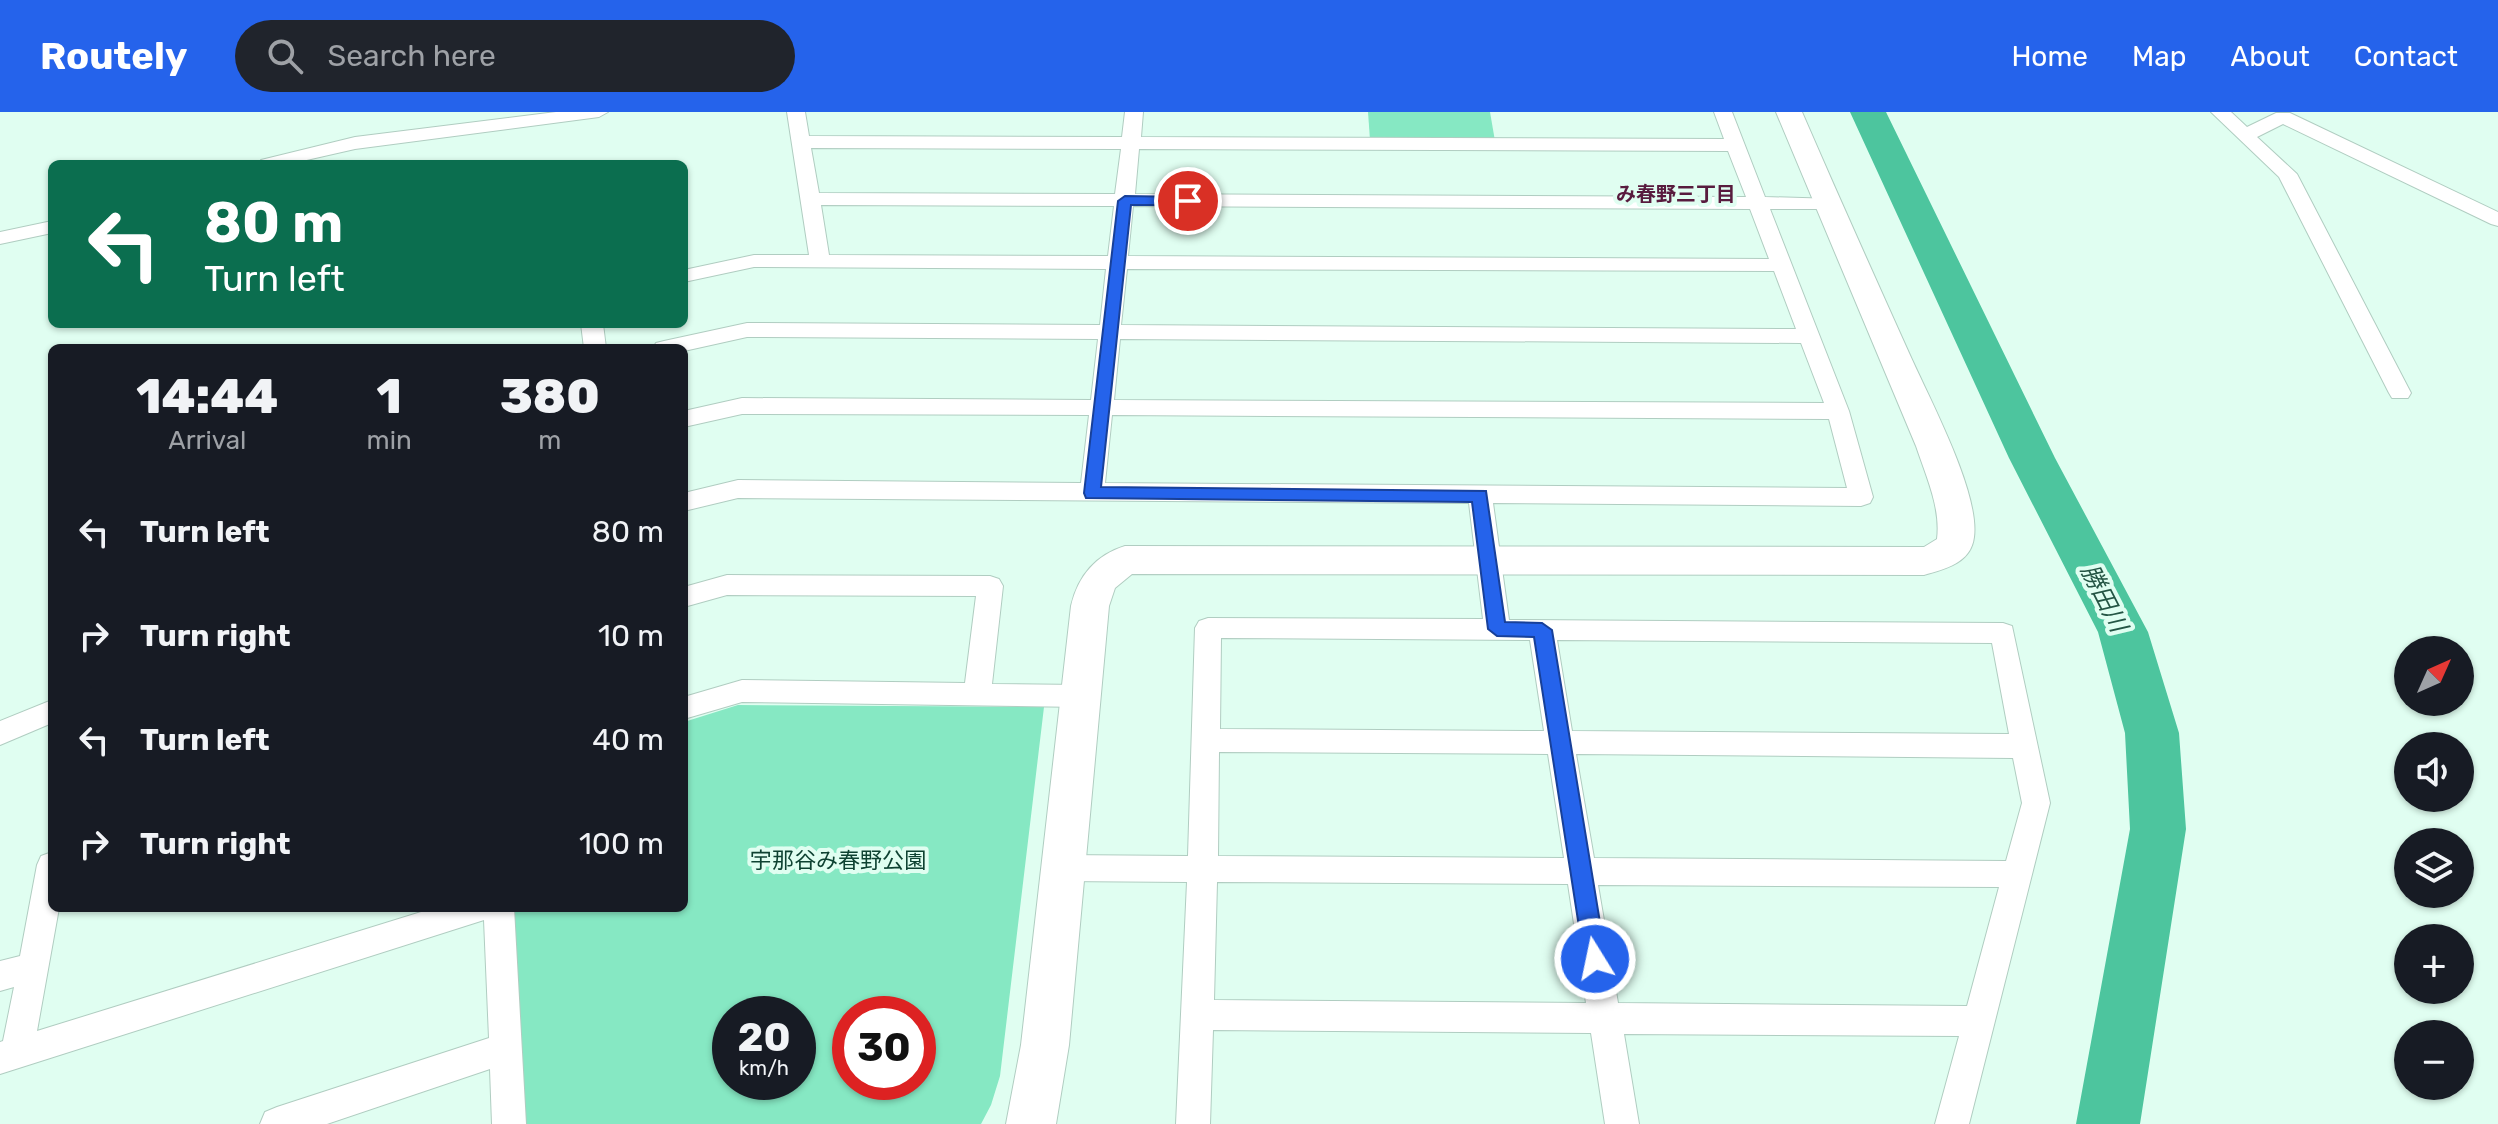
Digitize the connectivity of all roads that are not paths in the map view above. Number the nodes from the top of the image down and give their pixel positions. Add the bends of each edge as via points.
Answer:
1 (599, 112) edge
2 (796, 112) edge
3 (1134, 112) edge
4 (1723, 112) edge
5 (1789, 112) edge
6 (2220, 112) edge
7 (2246, 135) junction
8 (801, 142) junction
9 (1130, 144) junction
10 (1736, 145) junction
11 (284, 160) edge
12 (811, 199) junction
13 (1125, 201) junction
14 (1758, 203) junction
15 (1828, 203) junction
16 (2498, 220) edge
17 (48, 228) edge
18 (0, 238) edge
19 (820, 262) junction
20 (1118, 263) junction
21 (1782, 265) junction
22 (688, 275) edge
23 (1110, 332) junction
24 (1809, 336) junction
25 (682, 344) edge
26 (2400, 393) dead end
27 (1102, 408) junction
28 (1838, 411) junction
29 (688, 418) edge
30 (1092, 493) junction
31 (1480, 496) junction
32 (688, 501) edge
33 (1487, 560) junction
34 (688, 596) edge
35 (1497, 629) junction
36 (1542, 630) junction
37 (977, 696) junction
38 (1081, 696) junction
39 (688, 707) edge
40 (48, 713) edge
41 (0, 733) edge
42 (1206, 740) junction
43 (1560, 743) junction
44 (2023, 746) junction
45 (1061, 868) junction
46 (1203, 868) junction
47 (1580, 870) junction
48 (2017, 874) junction
49 (48, 891) edge
50 (466, 912) edge
51 (499, 912) edge
52 (32, 967) junction
53 (0, 976) edge
54 (1197, 1015) junction
55 (1605, 1017) junction
56 (1978, 1021) junction
57 (505, 1048) junction
58 (8, 1055) edge
59 (277, 1124) edge
60 (509, 1124) edge
61 (1031, 1124) edge
62 (1193, 1124) edge
63 (1622, 1124) edge
64 (1952, 1124) edge

1 - 11 street via 343,145
2 - 8 street
3 - 9 street
4 - 10 street
5 - 15 street
6 - 7 street
7 - 16 street via 2283,117
7 - 26 street via 2287,174
8 - 9 street
8 - 12 street
9 - 10 street
9 - 13 street
10 - 14 street
12 - 13 street
12 - 19 street
13 - 14 street
13 - 20 street
14 - 15 street
14 - 21 street
15 - 33 street via 1933,448 1956,515 1951,549 1924,561
17 - 18 street
19 - 20 street
19 - 22 street via 754,261
20 - 21 street
20 - 23 street
21 - 24 street
23 - 24 street
23 - 25 street via 747,330
23 - 27 street
24 - 28 street
27 - 28 street
27 - 29 street via 742,406
27 - 30 street
28 - 31 street via 1861,497
30 - 31 street
30 - 32 street via 738,489
31 - 33 street
33 - 35 street
33 - 38 street via 1125,560 1093,588
34 - 37 street via 727,585 990,586
35 - 36 street
35 - 42 street via 1208,628
36 - 43 street
36 - 44 street via 2003,633
37 - 38 street
37 - 39 street via 742,691
38 - 45 street
40 - 41 street
42 - 43 street
42 - 46 street
43 - 44 street
43 - 47 street
44 - 48 street via 2036,803
45 - 46 street
45 - 61 street via 1045,1045
46 - 47 street
46 - 54 street
47 - 48 street
47 - 55 street
48 - 56 street
49 - 52 street
50 - 58 street
51 - 57 street
52 - 53 street
52 - 58 street
54 - 55 street
54 - 62 street
55 - 56 street
55 - 63 street
56 - 64 street
57 - 59 street
57 - 60 street

